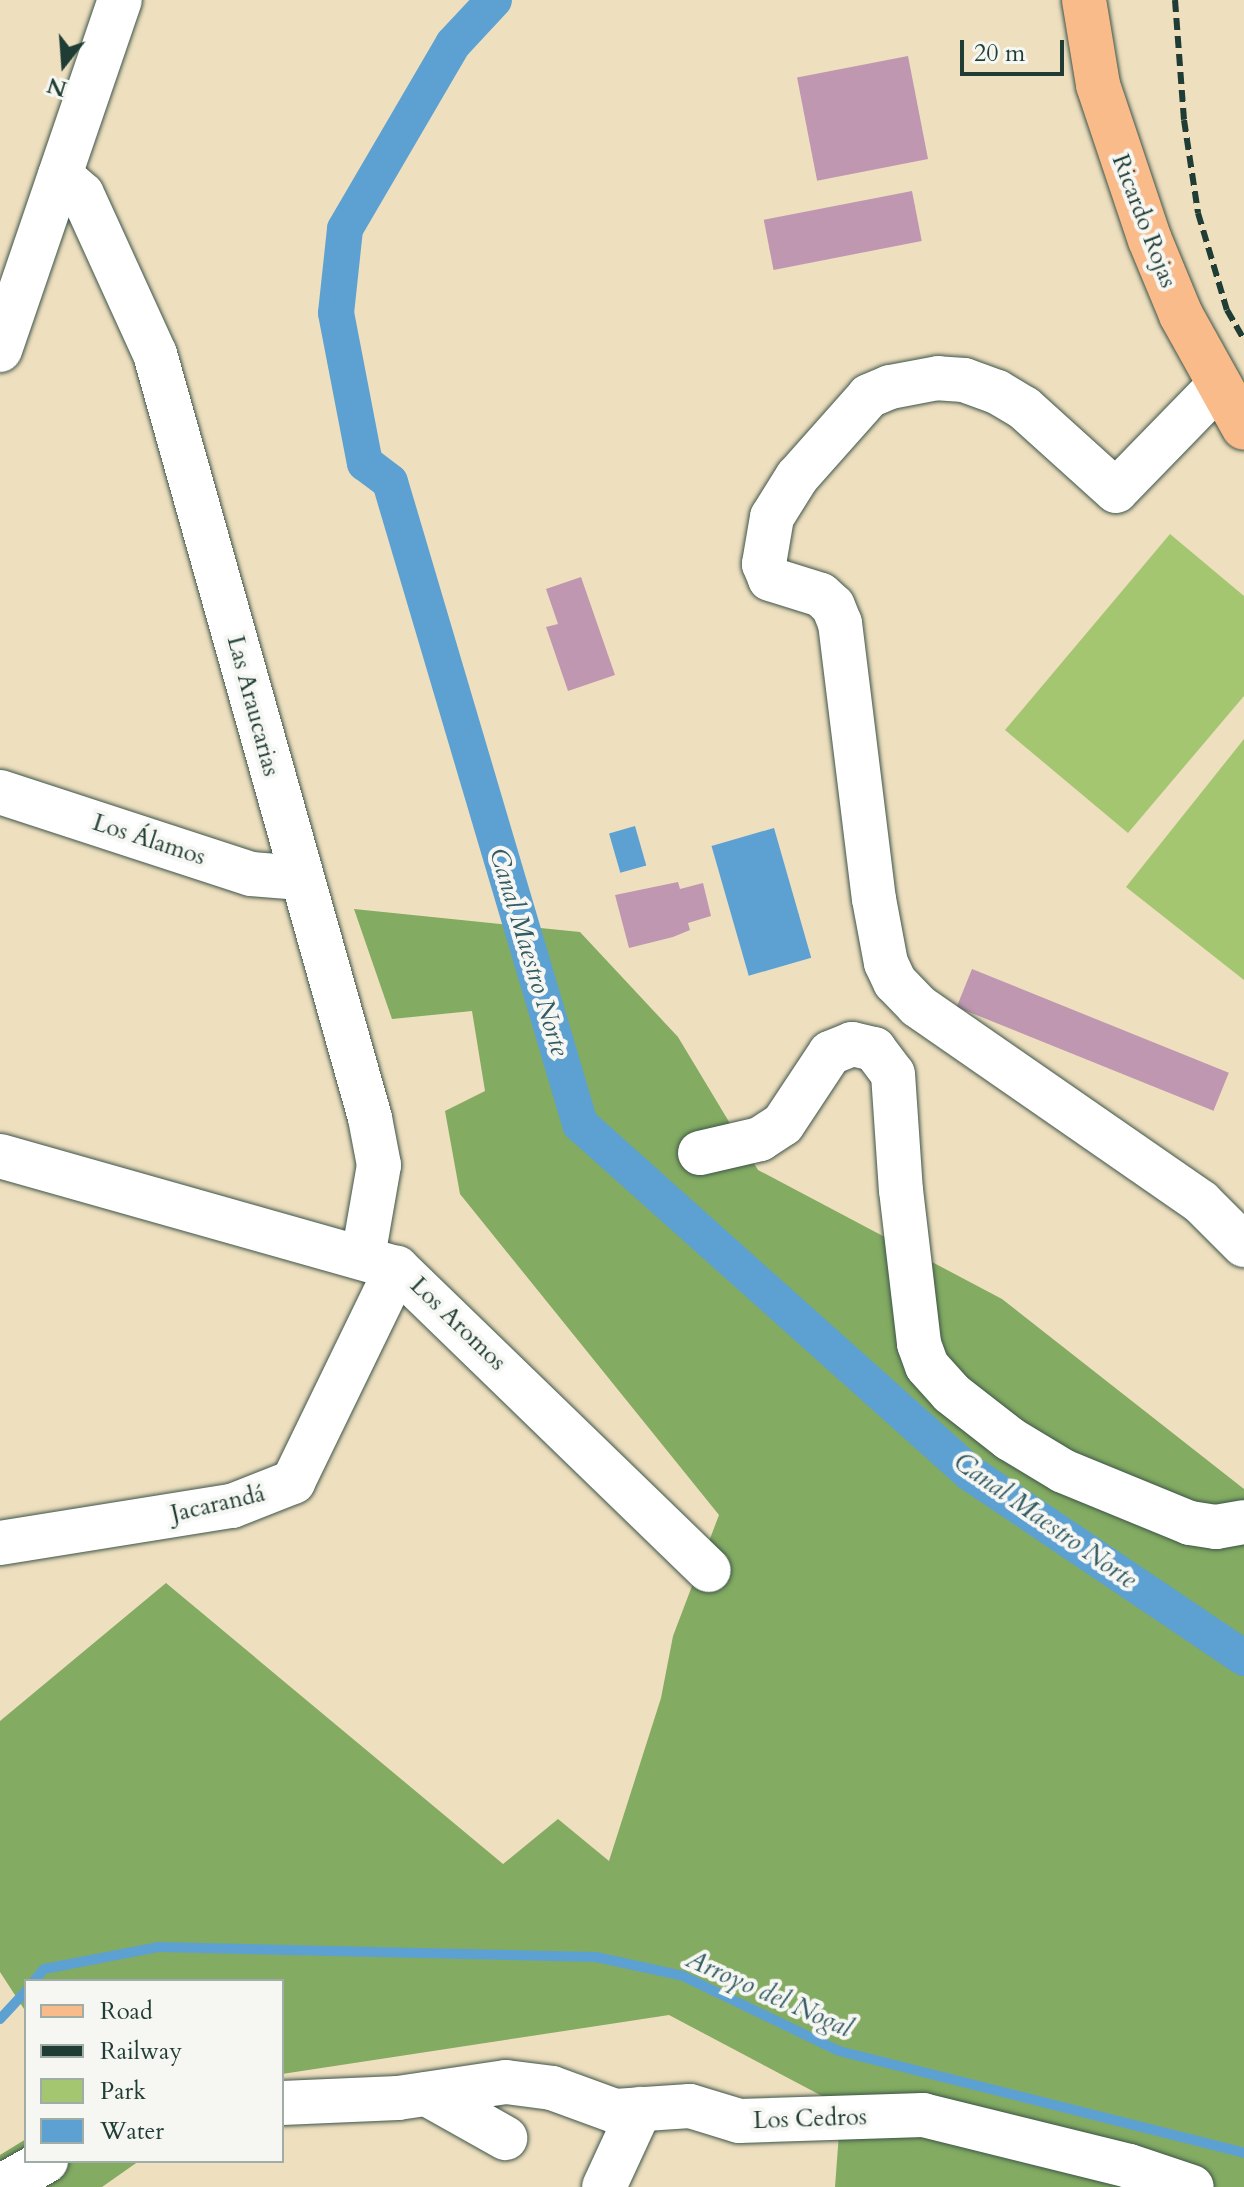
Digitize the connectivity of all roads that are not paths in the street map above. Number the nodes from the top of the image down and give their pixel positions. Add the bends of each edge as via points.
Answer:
1 (120, 0) edge
2 (1084, 0) edge
3 (60, 175) junction
4 (0, 350) edge
5 (1218, 386) junction
6 (1244, 428) edge
7 (0, 792) edge
8 (301, 878) junction
9 (700, 1153) dead end
10 (0, 1156) edge
11 (1244, 1244) edge
12 (380, 1262) junction
13 (1244, 1522) edge
14 (0, 1543) edge
15 (709, 1570) dead end
16 (427, 2094) junction
17 (284, 2103) edge
18 (640, 2109) junction
19 (505, 2138) dead end
20 (42, 2163) edge
21 (0, 2187) edge
22 (604, 2187) edge
23 (1192, 2187) edge

1 - 3 street
2 - 5 main road, Ricardo Rojas via 1098,85 1121,163 1181,315
3 - 4 street
3 - 8 street, Las Araucarias via 82,194 155,354
5 - 6 main road, Ricardo Rojas
5 - 11 street via 1116,491 1024,408 997,392 938,378 890,387 869,396 797,477 772,517 764,564 770,579 821,595 840,623 874,899 886,963 895,982 918,1006 1201,1202
7 - 8 street, Los Álamos via 251,874
8 - 12 street, Las Araucarias via 379,1165
9 - 13 street via 760,1139 783,1124 830,1053 852,1044 874,1049 893,1074 908,1252 919,1344 927,1366 951,1393 1010,1439 1063,1471 1190,1523 1216,1527
10 - 12 street, Los Aromos
12 - 14 street, Jacarandá via 293,1482 232,1506
12 - 15 street, Los Aromos
16 - 17 street, Los Cedros
16 - 18 street, Los Cedros via 506,2082 552,2088 615,2111
16 - 19 street
18 - 22 street
18 - 23 street, Los Cedros via 690,2106 739,2121 923,2115
20 - 21 street

